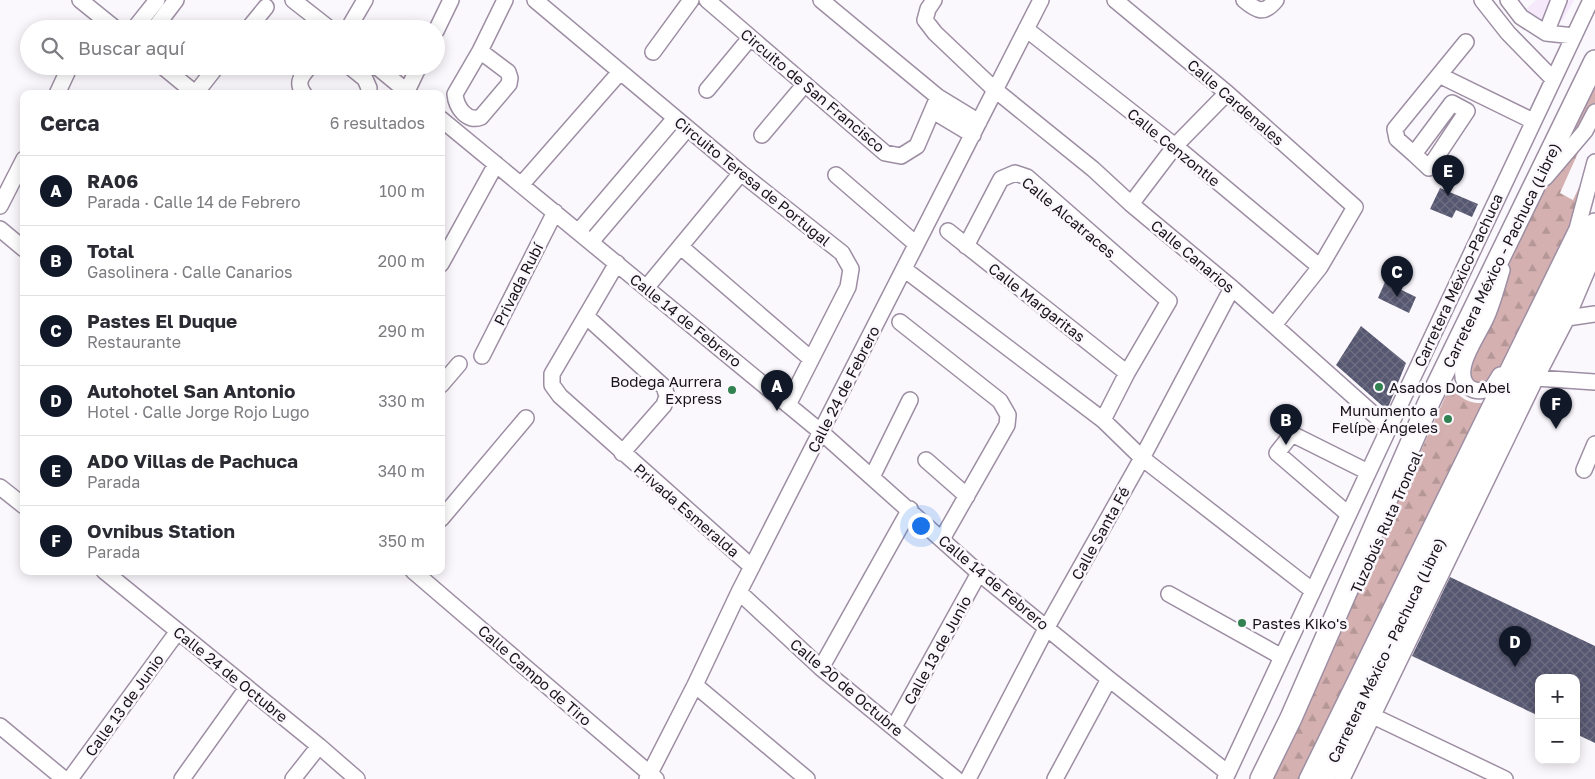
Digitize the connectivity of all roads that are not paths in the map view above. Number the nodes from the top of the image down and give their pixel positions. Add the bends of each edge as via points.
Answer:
1 (80, 0) edge
2 (157, 0) edge
3 (176, 0) edge
4 (292, 0) edge
5 (364, 0) edge
6 (451, 0) edge
7 (505, 0) edge
8 (535, 0) edge
9 (691, 0) edge
10 (707, 0) edge
11 (820, 0) edge
12 (934, 0) edge
13 (1041, 0) edge
14 (1115, 0) edge
15 (1244, 0) edge
16 (1276, 0) edge
17 (1482, 0) edge
18 (1508, 0) edge
19 (1559, 0) edge
20 (1591, 0) edge
21 (266, 7) dead end
22 (105, 20) edge
23 (141, 20) edge
24 (161, 20) edge
25 (255, 20) edge
26 (318, 20) edge
27 (353, 20) edge
28 (441, 20) edge
29 (1026, 29) junction
30 (1546, 33) junction
31 (1574, 36) junction
32 (750, 38) junction
33 (1466, 42) dead end
34 (480, 51) dead end
35 (653, 52) dead end
36 (1595, 61) edge
37 (1595, 71) edge
38 (620, 72) junction
39 (67, 75) edge
40 (173, 75) edge
41 (211, 75) edge
42 (303, 75) edge
43 (360, 75) edge
44 (387, 75) edge
45 (416, 75) edge
46 (1439, 76) junction
47 (1553, 79) junction
48 (805, 84) junction
49 (994, 89) junction
50 (63, 90) edge
51 (190, 90) edge
52 (198, 90) edge
53 (302, 90) edge
54 (369, 90) edge
55 (406, 90) edge
56 (410, 90) edge
57 (707, 90) dead end
58 (1227, 93) junction
59 (935, 104) junction
60 (1595, 112) edge
61 (675, 118) junction
62 (1533, 121) junction
63 (445, 122) edge
64 (687, 128) junction
65 (976, 128) junction
66 (762, 135) dead end
67 (1175, 146) junction
68 (1414, 154) dead end
69 (1595, 162) edge
70 (496, 164) junction
71 (20, 167) edge
72 (741, 174) junction
73 (836, 175) dead end
74 (522, 185) junction
75 (1538, 187) junction
76 (1595, 192) edge
77 (2, 203) edge
78 (1131, 204) junction
79 (554, 212) junction
80 (1586, 226) edge
81 (0, 230) edge
82 (948, 231) dead end
83 (578, 232) junction
84 (591, 242) junction
85 (916, 244) junction
86 (20, 246) edge
87 (966, 246) junction
88 (681, 247) junction
89 (1508, 252) junction
90 (445, 257) edge
91 (1594, 261) edge
92 (617, 263) junction
93 (1320, 268) junction
94 (904, 269) junction
95 (646, 288) junction
96 (1232, 288) junction
97 (1543, 300) junction
98 (1595, 314) edge
99 (587, 317) junction
100 (1567, 318) junction
101 (900, 322) dead end
102 (1274, 325) junction
103 (482, 356) dead end
104 (811, 359) junction
105 (459, 364) dead end
106 (1127, 373) junction
107 (1536, 378) junction
108 (445, 380) edge
109 (1595, 382) edge
110 (910, 400) dead end
111 (788, 404) junction
112 (526, 418) dead end
113 (1103, 420) junction
114 (1389, 428) junction
115 (822, 432) junction
116 (1595, 444) edge
117 (622, 453) junction
118 (1142, 458) junction
119 (926, 460) dead end
120 (1584, 470) dead end
121 (1368, 472) junction
122 (872, 476) junction
123 (0, 487) edge
124 (967, 496) junction
125 (20, 503) edge
126 (910, 509) junction
127 (445, 514) edge
128 (1348, 514) junction
129 (942, 539) junction
130 (752, 567) junction
131 (980, 572) junction
132 (109, 575) edge
133 (418, 575) edge
134 (739, 592) junction
135 (1312, 592) junction
136 (1169, 594) dead end
137 (1047, 627) junction
138 (178, 631) junction
139 (1282, 657) junction
140 (821, 668) junction
141 (1109, 679) junction
142 (695, 685) junction
143 (247, 688) junction
144 (1373, 716) junction
145 (0, 726) edge
146 (894, 727) junction
147 (319, 746) junction
148 (1227, 776) edge
149 (651, 777) edge
150 (64, 779) edge
151 (70, 779) edge
152 (182, 779) edge
153 (294, 779) edge
154 (357, 779) edge
155 (807, 779) edge
156 (956, 779) edge
157 (968, 779) edge
158 (1056, 779) edge
159 (1262, 779) edge
160 (1268, 779) edge
161 (1307, 779) edge
162 (1323, 779) edge
163 (1342, 779) edge
164 (1505, 779) edge

1 - 22 street
2 - 23 street
3 - 24 street
4 - 26 street
5 - 27 street
6 - 28 street
7 - 34 street
8 - 38 street, Circuito Teresa de Portugal
9 - 35 street
10 - 32 street, Circuito de San Francisco
11 - 59 street
12 - 49 street, Calle Canarios via 925,20
13 - 29 street, Calle 24 de Febrero
14 - 58 street, Calle Cardenales
15 - 16 street via 1263,11
17 - 47 street via 1508,33
18 - 30 street via 1521,17
19 - 30 street
20 - 31 street, Carretera México-Pachuca
21 - 25 street
29 - 49 street, Calle 24 de Febrero
29 - 67 street, Calle Cenzontle
30 - 31 street
31 - 47 street, Carretera México-Pachuca
32 - 48 street, Circuito de San Francisco
32 - 57 street
33 - 46 street
36 - 159 highway, Carretera México - Pachuca (Libre) via 1430,400
37 - 75 street
38 - 61 street, Circuito Teresa de Portugal
38 - 74 street
39 - 50 street
40 - 51 street
41 - 52 street
42 - 53 street via 299,80
43 - 54 street
44 - 55 street
45 - 56 street
46 - 62 street
46 - 68 street via 1395,129 1397,139
47 - 62 street, Carretera México-Pachuca
48 - 59 street, Circuito de San Francisco via 885,152 902,156 917,146
48 - 66 street
49 - 65 street, Calle 24 de Febrero
49 - 78 street, Calle Canarios via 1094,169
58 - 67 street
58 - 93 street, Calle Cardenales via 1355,207
59 - 65 street
60 - 75 street, Tuzobús Ruta Troncal via 1585,131
61 - 64 street, Circuito Teresa de Portugal
61 - 83 street
62 - 114 street, Carretera México-Pachuca
63 - 70 street, Calle 14 de Febrero
64 - 72 street, Circuito Teresa de Portugal
64 - 84 street
65 - 85 street, Calle 24 de Febrero
67 - 78 street
67 - 93 street, Calle Cenzontle
69 - 80 street
70 - 74 street, Calle 14 de Febrero
70 - 90 street
71 - 77 street
72 - 88 street
72 - 104 street, Circuito Teresa de Portugal via 842,253 850,269 848,287
73 - 85 street
74 - 79 street, Calle 14 de Febrero
75 - 89 street, Tuzobús Ruta Troncal
76 - 80 street
78 - 96 street, Calle Canarios
79 - 83 street, Calle 14 de Febrero
79 - 103 street, Privada Rubí
80 - 97 street
80 - 162 highway, Carretera México - Pachuca (Libre)
81 - 86 street
82 - 87 street, Calle Margaritas
83 - 84 street, Calle 14 de Febrero
84 - 92 street, Calle 14 de Febrero
85 - 94 street, Calle 24 de Febrero
87 - 106 street, Calle Margaritas
87 - 106 street, Calle Alcatraces via 1001,179 1015,174 1027,177 1169,301
88 - 95 street
88 - 104 street
89 - 97 street via 1486,318 1462,368 1464,382 1469,387 1480,391 1492,388 1498,381
89 - 160 street, Tuzobús Ruta Troncal
91 - 100 street
92 - 95 street, Calle 14 de Febrero
92 - 99 street, Privada Esmeralda
93 - 102 street
94 - 113 street
94 - 115 street, Calle 24 de Febrero
95 - 111 street, Calle 14 de Febrero
96 - 102 street, Calle Canarios
96 - 118 street, Calle Santa Fé
97 - 161 street
98 - 100 street
99 - 117 street, Privada Esmeralda via 552,374 552,385
99 - 117 street, Privada Esmeralda via 664,387 667,396 664,405
100 - 107 street
101 - 124 street via 1000,401 1008,415 1007,426
102 - 114 street, Calle Canarios
104 - 111 street, Circuito Teresa de Portugal
105 - 108 street
106 - 113 street
107 - 109 street
107 - 144 street
110 - 122 street
111 - 115 street, Calle 14 de Febrero
112 - 127 street
113 - 118 street
114 - 121 street, Carretera México-Pachuca
115 - 122 street, Calle 14 de Febrero
115 - 130 street, Calle 24 de Febrero
116 - 120 street
117 - 130 street, Privada Esmeralda
118 - 135 street
118 - 137 street, Calle Santa Fé
119 - 124 street
121 - 128 street, Carretera México-Pachuca
121 - 128 street via 1292,434 1277,452
122 - 126 street, Calle 14 de Febrero
123 - 125 street
124 - 129 street
126 - 129 street, Calle 14 de Febrero
126 - 140 street
128 - 135 street, Carretera México-Pachuca
129 - 131 street, Calle 14 de Febrero
130 - 134 street, Calle 24 de Febrero
131 - 137 street, Calle 14 de Febrero
131 - 146 street, Calle 13 de Junio
132 - 138 street, Calle 24 de Octubre
133 - 149 street, Calle Campo de Tiro
134 - 140 street, Calle 20 de Octubre
134 - 142 street, Calle 24 de Febrero
135 - 139 street, Carretera México-Pachuca
136 - 139 street
137 - 141 street, Calle 14 de Febrero
137 - 157 street, Calle Santa Fé
138 - 143 street, Calle 24 de Octubre
138 - 151 street, Calle 13 de Junio
139 - 148 street, Carretera México-Pachuca
140 - 146 street, Calle 20 de Octubre
141 - 148 street, Calle 14 de Febrero
141 - 158 street
142 - 149 street, Calle 24 de Febrero
142 - 155 street
143 - 147 street, Calle 24 de Octubre
143 - 152 street
144 - 163 street
144 - 164 street
145 - 150 street
146 - 156 street, Calle 20 de Octubre
147 - 153 street
147 - 154 street, Calle 24 de Octubre

